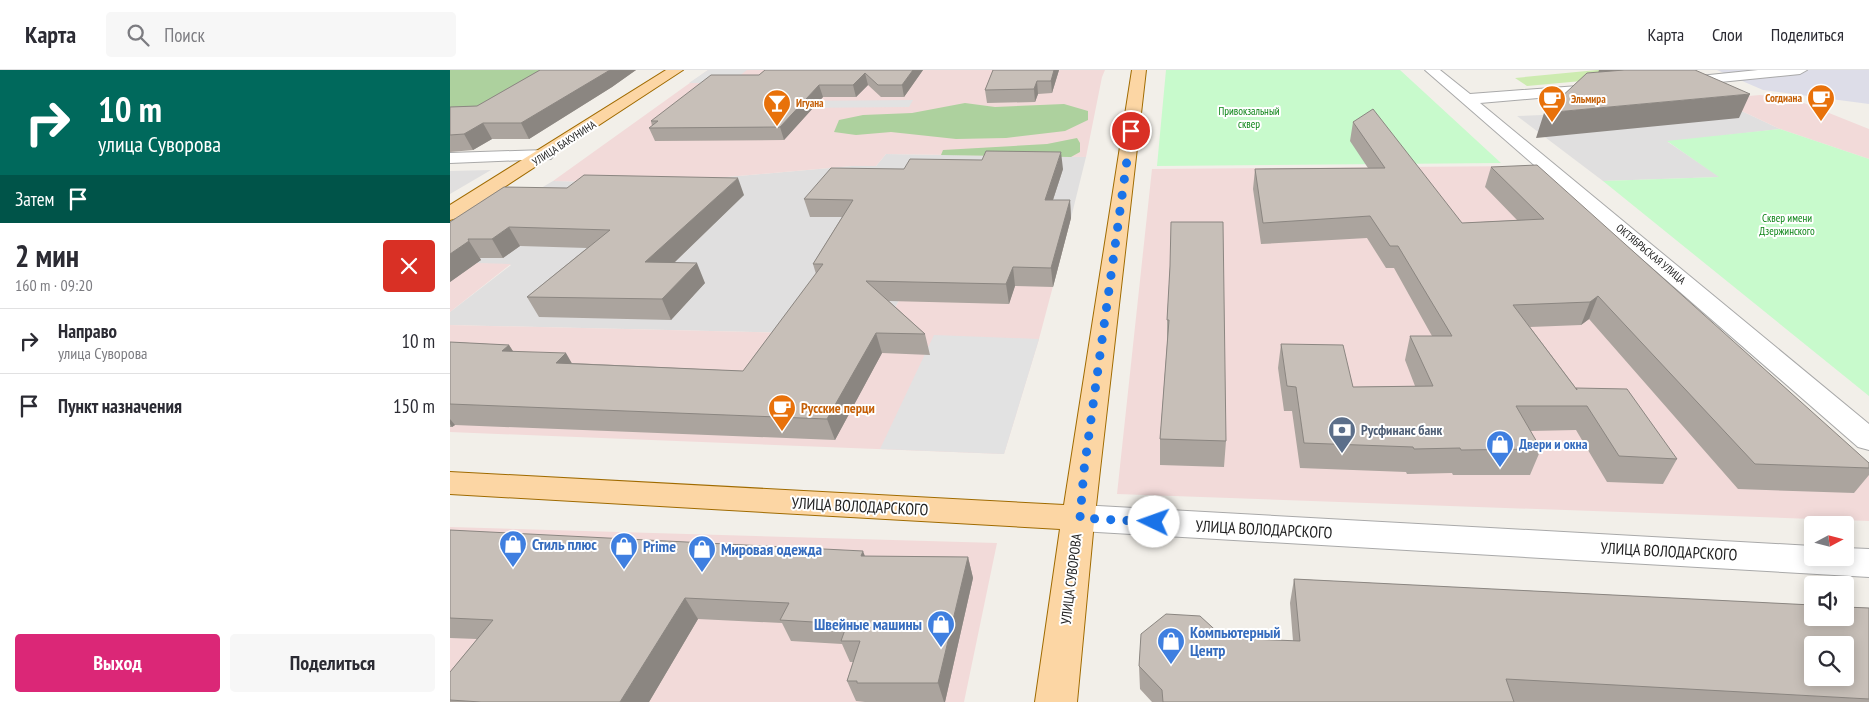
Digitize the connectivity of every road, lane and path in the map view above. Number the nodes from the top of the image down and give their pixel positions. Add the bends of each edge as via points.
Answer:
1 (676, 70) edge
2 (1139, 70) edge
3 (1432, 70) edge
4 (1800, 70) edge
5 (1670, 83) edge
6 (1623, 86) edge
7 (1468, 99) junction
8 (545, 155) junction
9 (450, 158) edge
10 (450, 214) edge
11 (1869, 440) edge
12 (450, 483) edge
13 (1080, 518) junction
14 (1869, 563) edge
15 (1056, 702) edge

1 - 8 main road, УЛИЦА БАКУНИНА
2 - 13 main road, УЛИЦА СУВОРОВА
3 - 7 street, ОКТЯБРЬСКАЯ УЛИЦА
4 - 5 street
6 - 7 street
7 - 11 street, ОКТЯБРЬСКАЯ УЛИЦА
8 - 9 street
8 - 10 main road, УЛИЦА БАКУНИНА
12 - 13 main road, УЛИЦА ВОЛОДАРСКОГО
13 - 14 street, УЛИЦА ВОЛОДАРСКОГО
13 - 15 main road, УЛИЦА СУВОРОВА

